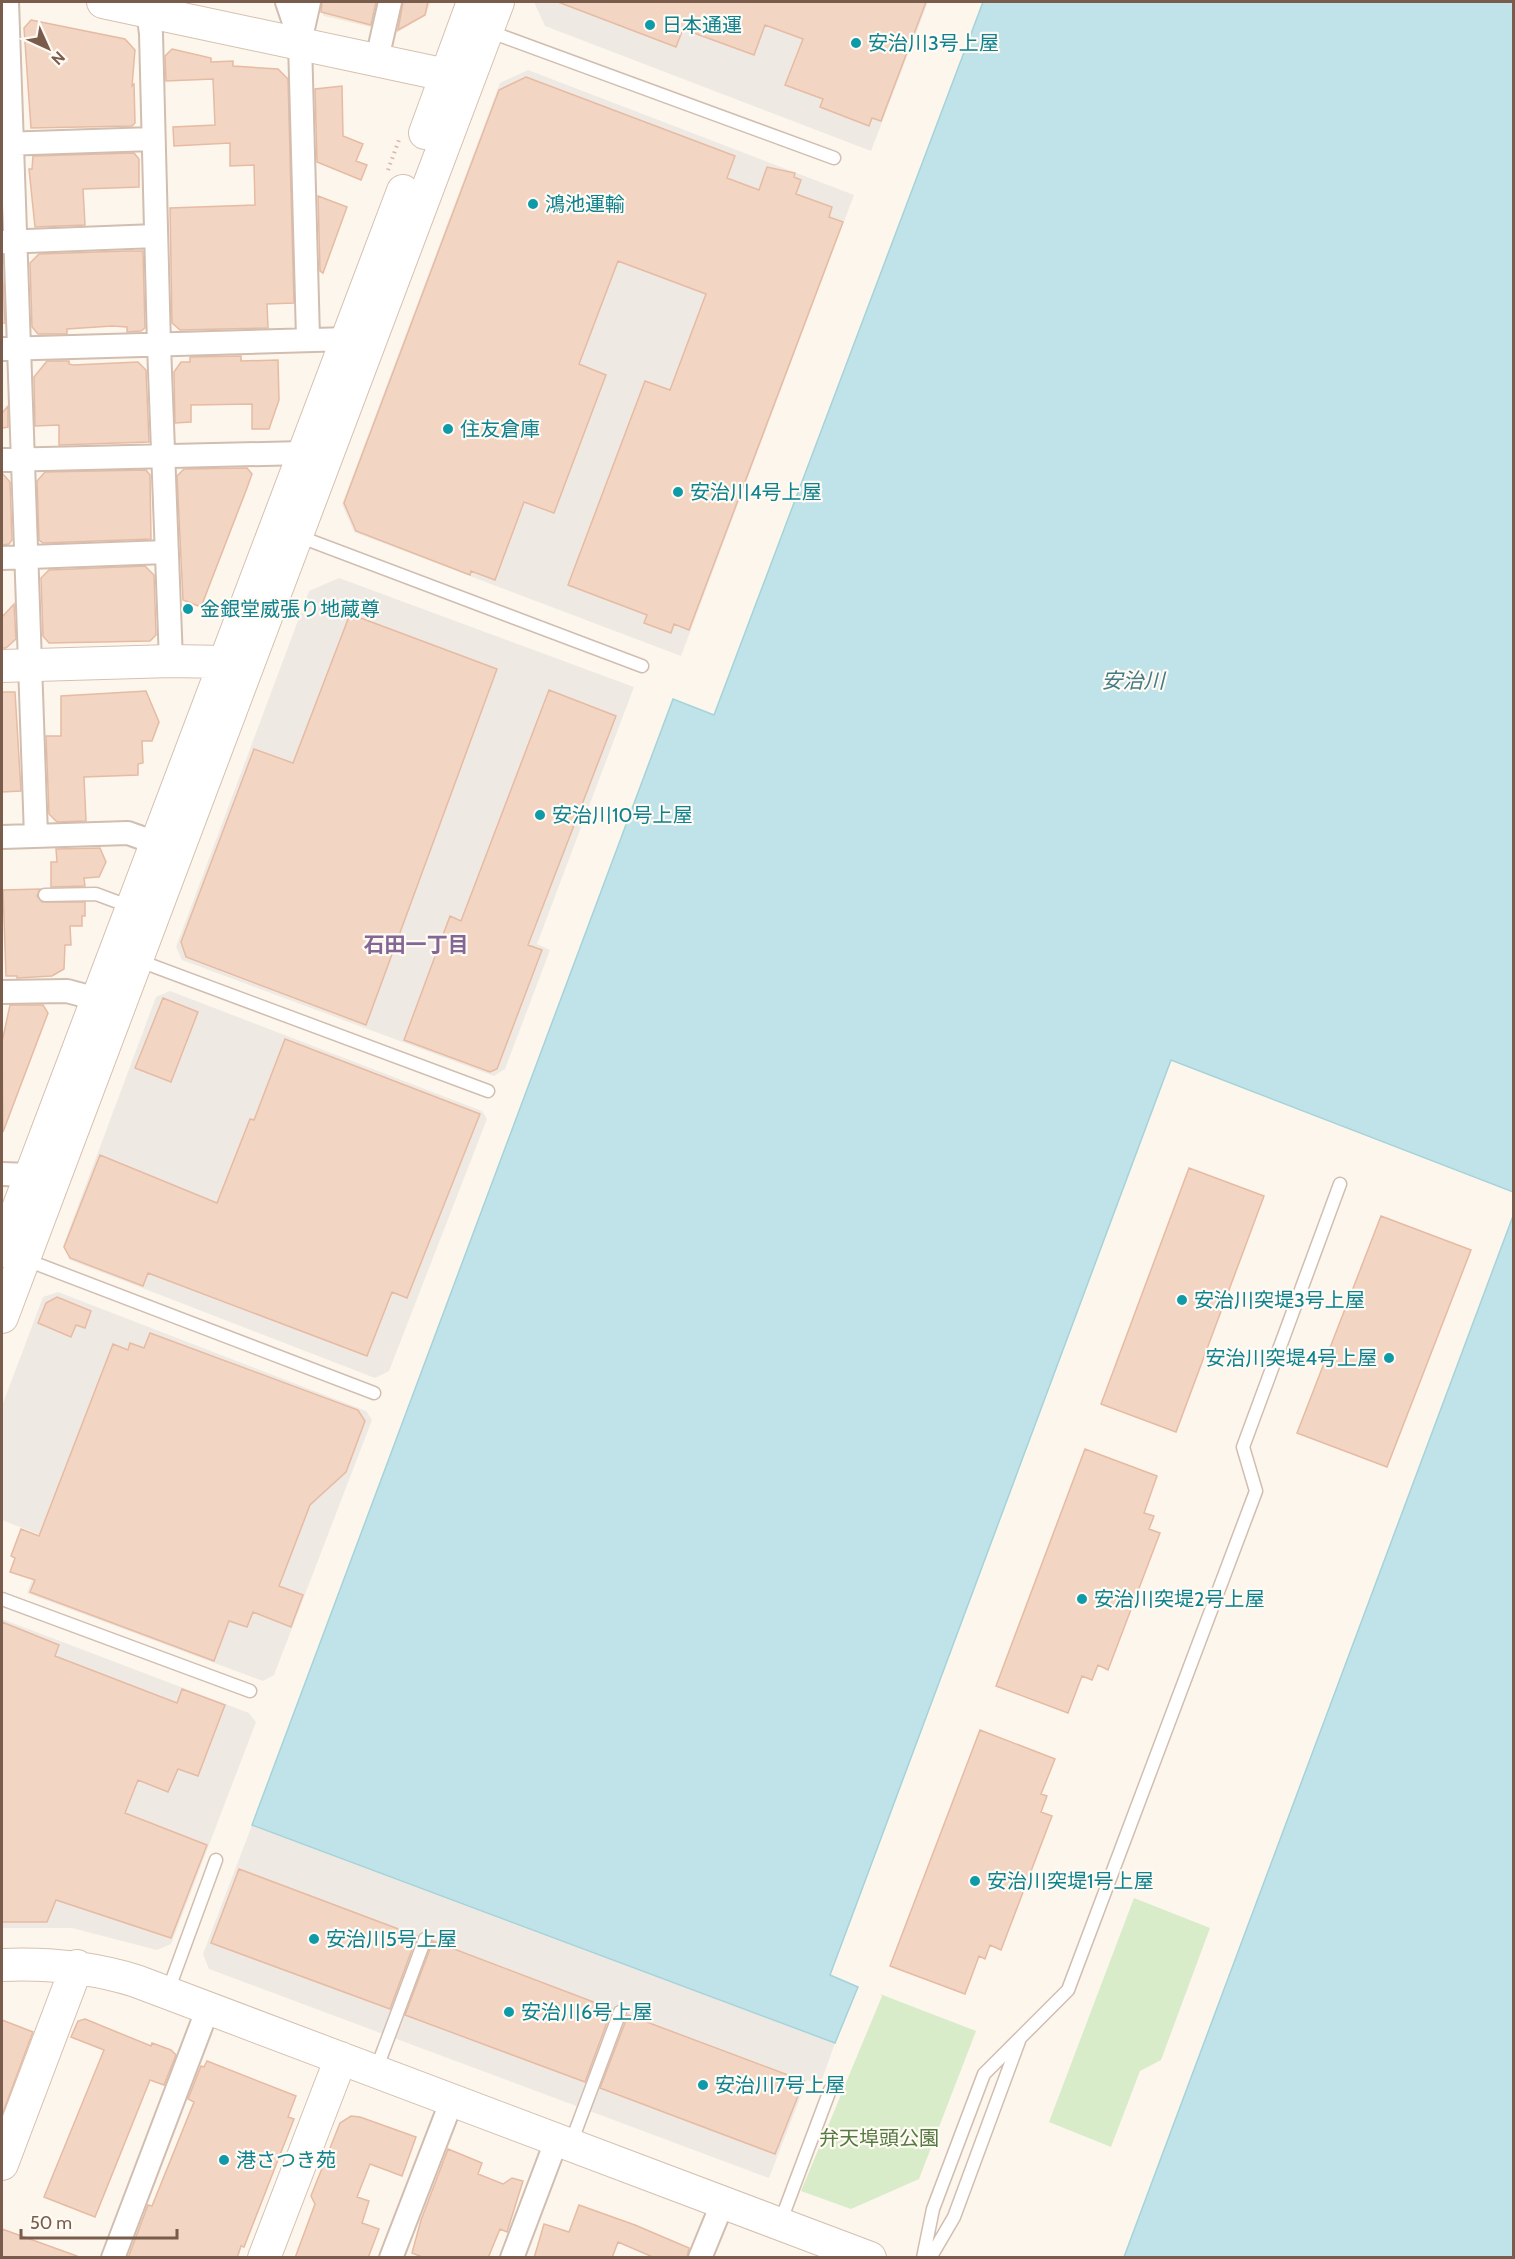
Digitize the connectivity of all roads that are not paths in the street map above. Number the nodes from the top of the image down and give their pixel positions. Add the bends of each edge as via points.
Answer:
1 (7, 2) edge
2 (103, 2) edge
3 (287, 2) edge
4 (309, 2) edge
5 (390, 2) edge
6 (473, 2) edge
7 (498, 2) edge
8 (148, 6) edge
9 (487, 31) junction
10 (5, 40) edge
11 (300, 42) junction
12 (377, 59) junction
13 (446, 75) junction
14 (153, 139) junction
15 (7, 144) edge
16 (834, 158) dead end
17 (156, 236) junction
18 (8, 242) edge
19 (308, 338) junction
20 (348, 339) junction
21 (159, 345) junction
22 (11, 349) edge
23 (304, 453) junction
24 (163, 455) junction
25 (13, 460) edge
26 (298, 536) junction
27 (166, 552) junction
28 (2, 558) edge
29 (27, 558) junction
30 (171, 661) junction
31 (16, 666) edge
32 (236, 666) junction
33 (642, 666) dead end
34 (36, 836) junction
35 (2, 837) edge
36 (156, 843) junction
37 (45, 895) dead end
38 (132, 907) junction
39 (136, 959) junction
40 (2, 992) edge
41 (97, 999) junction
42 (488, 1091) dead end
43 (16, 1174) edge
44 (1340, 1184) dead end
45 (12, 1255) edge
46 (2, 1317) edge
47 (374, 1393) dead end
48 (2, 1599) edge
49 (250, 1691) dead end
50 (216, 1860) dead end
51 (425, 1939) dead end
52 (2, 1965) edge
53 (77, 1966) junction
54 (167, 1992) junction
55 (208, 2008) junction
56 (620, 2012) dead end
57 (1020, 2037) junction
58 (341, 2058) junction
59 (376, 2071) junction
60 (830, 2090) dead end
61 (452, 2100) junction
62 (564, 2142) junction
63 (2, 2164) edge
64 (723, 2202) junction
65 (780, 2223) junction
66 (113, 2258) edge
67 (264, 2258) edge
68 (391, 2258) edge
69 (512, 2258) edge
70 (700, 2258) edge
71 (870, 2258) edge
72 (923, 2258) edge
73 (930, 2258) edge

1 - 10 street
2 - 8 street
3 - 11 street
4 - 11 street
5 - 12 street
6 - 13 street
7 - 9 street
8 - 11 street
8 - 14 street
9 - 13 street
9 - 16 lane
9 - 26 street
10 - 15 street
11 - 12 street
11 - 19 street
12 - 13 street
13 - 20 street
14 - 15 street
14 - 17 street
15 - 18 street
17 - 18 street
17 - 21 street
18 - 22 street
19 - 20 street
19 - 21 street
20 - 23 street
21 - 22 street
21 - 24 street
22 - 25 street
23 - 24 street
23 - 32 street
24 - 25 street
24 - 27 street
25 - 29 street
26 - 32 street
26 - 33 lane
27 - 29 street
27 - 30 street
28 - 29 street
29 - 31 street
30 - 31 street
30 - 32 street
31 - 34 street
32 - 36 street
32 - 39 street
34 - 35 street
34 - 36 street via 128,833
36 - 38 street
37 - 38 lane via 96,894
38 - 41 street
39 - 42 lane
39 - 45 street
40 - 41 street via 67,991
41 - 43 street
43 - 45 street
44 - 57 lane via 1243,1447 1256,1491 1068,1989
45 - 46 street
45 - 47 lane
48 - 49 lane
50 - 54 lane
51 - 59 lane
52 - 53 street
53 - 54 street
53 - 63 street
54 - 55 street
55 - 58 street
55 - 66 street
56 - 62 lane
57 - 72 lane via 984,2074 933,2208
57 - 73 lane via 954,2217
58 - 59 street
58 - 67 street
59 - 61 street
60 - 65 lane
61 - 62 street
61 - 68 street
62 - 64 street
62 - 69 street
64 - 65 street
64 - 70 street
65 - 71 street

